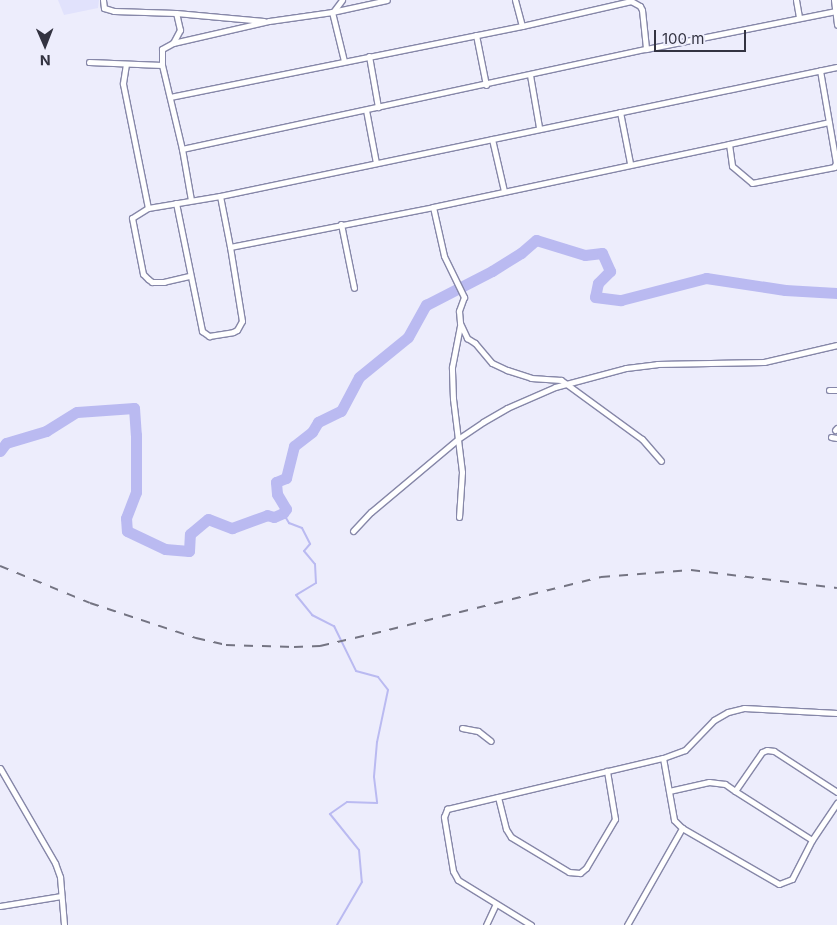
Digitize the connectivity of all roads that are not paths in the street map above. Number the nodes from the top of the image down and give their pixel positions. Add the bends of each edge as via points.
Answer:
1 (103, 0) edge
2 (342, 0) edge
3 (387, 0) edge
4 (515, 0) edge
5 (796, 0) edge
6 (834, 0) edge
7 (836, 11) edge
8 (332, 12) junction
9 (176, 13) junction
10 (799, 17) junction
11 (269, 21) junction
12 (837, 25) edge
13 (522, 26) junction
14 (476, 35) junction
15 (173, 43) junction
16 (646, 49) junction
17 (369, 56) junction
18 (344, 61) junction
19 (89, 62) dead end
20 (126, 64) junction
21 (162, 65) junction
22 (837, 67) edge
23 (820, 70) junction
24 (530, 75) junction
25 (486, 85) junction
26 (170, 97) junction
27 (378, 107) junction
28 (366, 110) junction
29 (620, 112) junction
30 (829, 122) junction
31 (539, 128) junction
32 (492, 139) junction
33 (729, 144) junction
34 (182, 149) junction
35 (376, 163) junction
36 (630, 163) junction
37 (504, 191) junction
38 (220, 196) junction
39 (191, 200) junction
40 (176, 204) junction
41 (433, 207) junction
42 (148, 208) junction
43 (341, 224) junction
44 (230, 247) junction
45 (189, 276) junction
46 (354, 288) dead end
47 (460, 323) junction
48 (837, 345) edge
49 (565, 384) junction
50 (829, 390) dead end
51 (837, 390) edge
52 (458, 439) junction
53 (661, 461) dead end
54 (459, 517) dead end
55 (353, 532) dead end
56 (837, 713) edge
57 (462, 728) dead end
58 (491, 741) dead end
59 (663, 758) junction
60 (0, 768) edge
61 (607, 771) junction
62 (669, 791) junction
63 (735, 791) junction
64 (837, 792) edge
65 (498, 797) junction
66 (837, 803) edge
67 (682, 828) junction
68 (812, 840) junction
69 (61, 896) junction
70 (496, 904) junction
71 (0, 906) edge
72 (629, 924) edge
73 (64, 925) edge
74 (486, 925) edge
75 (531, 925) edge

1 - 9 street via 104,8 114,11
2 - 8 street
3 - 8 street
4 - 13 street
5 - 10 street
6 - 7 street
7 - 10 street
7 - 12 street
8 - 11 street
8 - 18 street
9 - 11 street
9 - 15 street via 180,30
10 - 16 street
11 - 15 street
13 - 14 street
13 - 16 street via 631,1 642,10
14 - 17 street
14 - 25 street
15 - 21 street via 162,49
16 - 24 street
17 - 18 street
17 - 27 street
18 - 26 street
19 - 20 street
20 - 21 street
20 - 42 street via 123,84
21 - 26 street
22 - 23 street
23 - 29 street
23 - 30 street
24 - 25 street
24 - 31 street
25 - 27 street
26 - 34 street
27 - 28 street
28 - 34 street
28 - 35 street
29 - 31 street
29 - 36 street
30 - 33 street
30 - 33 street via 836,162 832,168 752,184 732,166
31 - 32 street
32 - 35 street
32 - 37 street
33 - 36 street
34 - 39 street
35 - 38 street
36 - 37 street
37 - 41 street
38 - 39 street
38 - 44 street
39 - 40 street
40 - 42 street
40 - 45 street
41 - 43 street
41 - 47 street via 444,256 464,297 459,311
42 - 45 street via 132,218 143,274 152,282
43 - 44 street
43 - 46 street
44 - 45 street via 242,315 238,330 211,336 203,334
47 - 49 street via 466,338 498,366 531,378 555,378
47 - 52 street via 452,367
48 - 49 street via 764,362 657,364 626,368
49 - 52 street via 507,408
49 - 53 street via 642,439
50 - 51 street
52 - 54 street via 462,472
52 - 55 street via 371,512
56 - 59 street via 744,708 728,712 714,720 685,750
57 - 58 street via 478,731
59 - 61 street
59 - 62 street
60 - 69 street via 49,849 60,877
61 - 65 street
61 - 65 street via 616,819 586,868 580,872 569,872 511,837
62 - 63 street via 709,782 725,784
62 - 67 street via 674,820
63 - 64 street via 762,752 767,750 774,751
63 - 68 street
65 - 70 street via 447,809 444,817 453,870 458,880
66 - 68 street
67 - 68 street via 779,884 792,879
67 - 72 street
69 - 71 street
69 - 73 street
70 - 74 street
70 - 75 street

